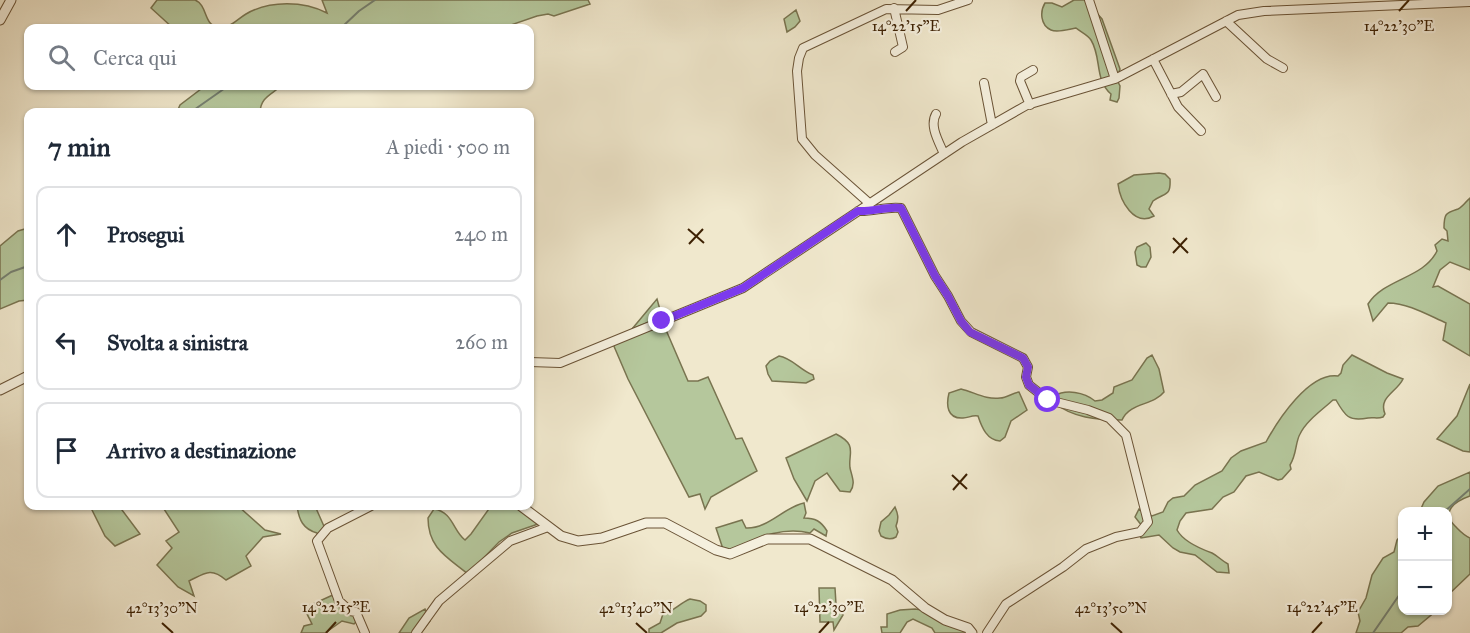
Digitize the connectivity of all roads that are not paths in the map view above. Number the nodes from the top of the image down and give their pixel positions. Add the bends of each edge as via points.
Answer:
1 (11, 0) edge
2 (905, 0) edge
3 (968, 0) edge
4 (1089, 0) edge
5 (1305, 0) edge
6 (1470, 2) edge
7 (896, 8) junction
8 (1309, 9) junction
9 (0, 20) edge
10 (1226, 21) junction
11 (895, 52) dead end
12 (1153, 59) junction
13 (1283, 68) dead end
14 (1033, 70) dead end
15 (1115, 79) junction
16 (984, 83) dead end
17 (1171, 94) junction
18 (1216, 97) dead end
19 (1030, 105) junction
20 (936, 114) dead end
21 (992, 125) junction
22 (1201, 130) dead end
23 (944, 154) junction
24 (869, 203) junction
25 (858, 211) junction
26 (534, 362) edge
27 (24, 378) edge
28 (0, 390) edge
29 (363, 510) edge
30 (526, 510) edge
31 (548, 526) junction
32 (364, 633) edge
33 (416, 633) edge
34 (972, 633) edge
35 (987, 633) edge

1 - 9 street
2 - 7 street
3 - 7 street via 938,10
4 - 15 street
5 - 8 street
6 - 8 street
7 - 11 street via 903,47
7 - 24 street via 877,12 803,48 797,72 802,139
8 - 10 street via 1264,11
10 - 12 street
10 - 13 street via 1267,59
12 - 15 street
12 - 17 street
14 - 19 street via 1020,81
15 - 19 street
16 - 21 street
17 - 18 street via 1181,92 1203,75
17 - 22 street
19 - 21 street
20 - 23 street via 933,125
21 - 23 street
23 - 24 street
24 - 25 street
25 - 26 street via 743,288 560,363
25 - 35 street via 901,208 935,276 970,332 1023,358 1029,385 1048,400 1109,418 1126,435 1148,522 1140,532 1086,549 1006,603
27 - 28 street
29 - 32 street via 328,528 317,541 339,601 356,612
30 - 31 street
31 - 33 street via 510,541 439,602
31 - 34 street via 561,536 578,541 602,538 646,523 665,523 730,554 767,539 810,539 892,580 925,608

